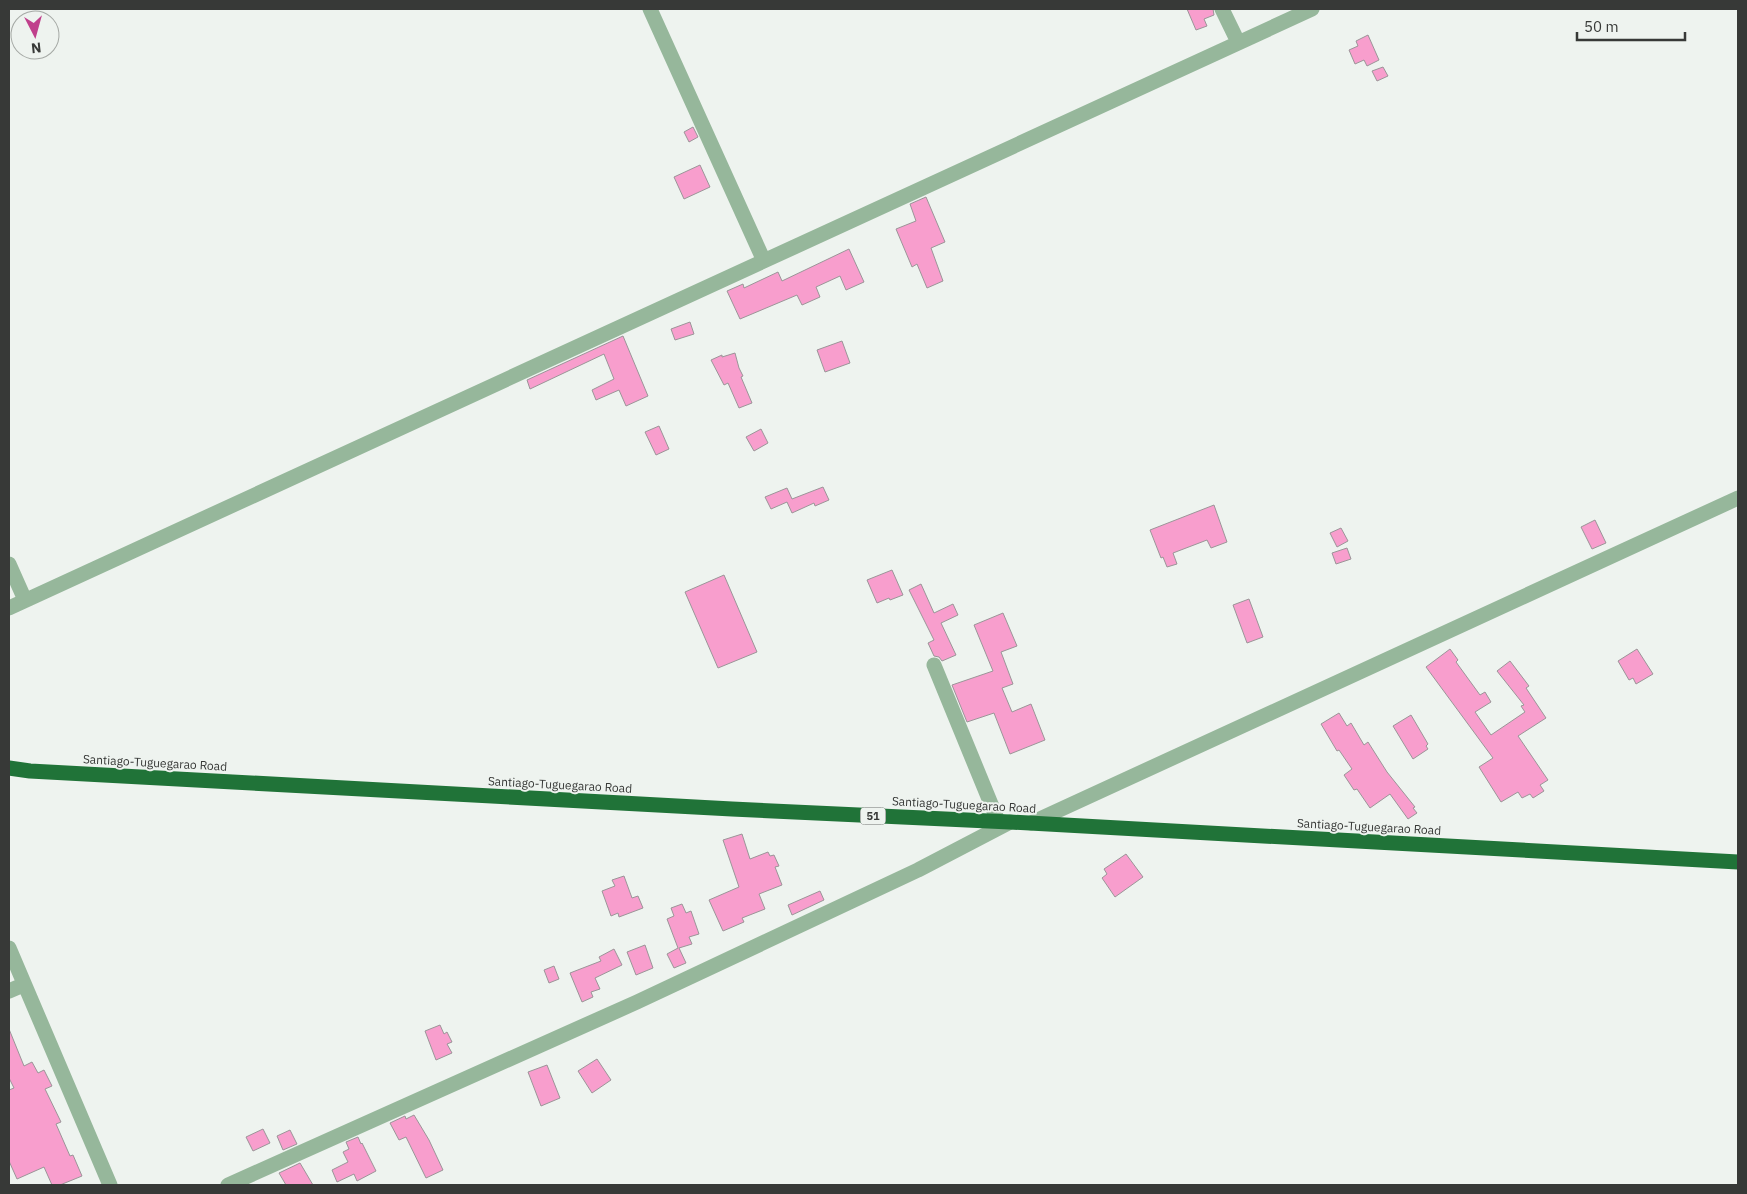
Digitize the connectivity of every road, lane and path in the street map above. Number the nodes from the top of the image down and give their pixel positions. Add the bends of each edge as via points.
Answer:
1 (650, 9) edge
2 (1222, 9) edge
3 (1312, 9) edge
4 (1238, 42) junction
5 (764, 261) junction
6 (1738, 498) edge
7 (9, 564) edge
8 (26, 600) junction
9 (9, 608) edge
10 (934, 665) dead end
11 (9, 768) edge
12 (1004, 822) junction
13 (1031, 823) junction
14 (1738, 862) edge
15 (9, 948) edge
16 (23, 985) junction
17 (9, 991) edge
18 (110, 1185) edge
19 (228, 1185) edge

1 - 5 street
2 - 4 street
3 - 4 street
4 - 5 street
5 - 8 street
6 - 13 street
7 - 8 street
8 - 9 street
10 - 12 street
11 - 12 highway, Santiago-Tuguegarao Road / 51
12 - 13 highway, Santiago-Tuguegarao Road / 51
12 - 19 street via 918,870 637,1002
13 - 14 highway, Santiago-Tuguegarao Road / 51
15 - 16 street
16 - 17 street
16 - 18 street

